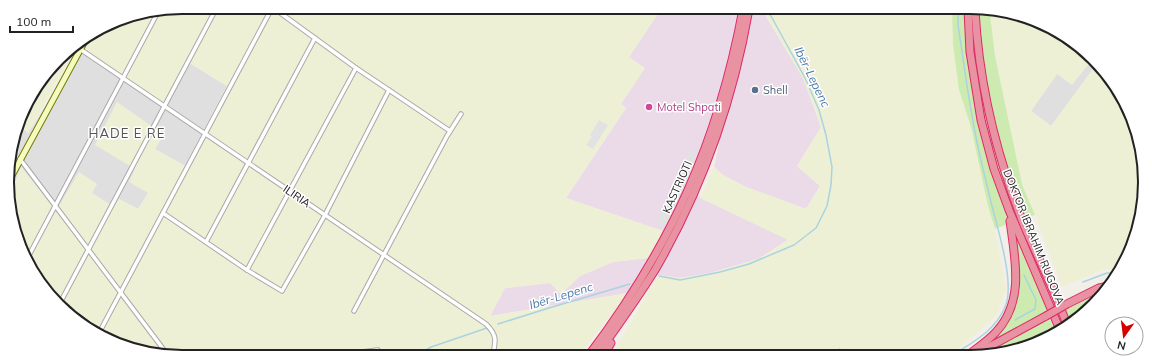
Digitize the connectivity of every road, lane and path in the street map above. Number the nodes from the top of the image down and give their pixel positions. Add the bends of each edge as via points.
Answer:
1 (213, 14) edge
2 (269, 14) edge
3 (281, 14) edge
4 (741, 14) edge
5 (748, 14) edge
6 (968, 14) edge
7 (975, 14) edge
8 (156, 16) edge
9 (315, 38) junction
10 (80, 50) joint
11 (356, 68) junction
12 (123, 79) junction
13 (389, 90) junction
14 (164, 106) junction
15 (461, 114) dead end
16 (450, 130) junction
17 (206, 134) junction
18 (20, 159) junction
19 (249, 164) junction
20 (14, 171) edge
21 (290, 191) junction
22 (56, 205) junction
23 (1008, 210) junction
24 (163, 213) junction
25 (325, 215) junction
26 (206, 242) junction
27 (88, 250) junction
28 (30, 253) edge
29 (384, 255) junction
30 (247, 270) junction
31 (1100, 288) edge
32 (121, 292) junction
33 (62, 300) edge
34 (354, 311) dead end
35 (628, 311) junction
36 (1066, 320) edge
37 (1058, 325) edge
38 (101, 329) edge
39 (164, 349) edge
40 (494, 350) edge
41 (593, 350) edge
42 (601, 350) edge
43 (607, 350) edge
44 (975, 350) edge
45 (982, 350) edge

1 - 14 street
2 - 17 street
3 - 9 street
4 - 41 highway, KASTRIOTI via 723,96 692,182 649,268
5 - 35 highway, KASTRIOTI via 729,98 701,179 668,248
6 - 23 highway, DOKTOR IBRAHIM RUGOVA via 970,52 981,120
7 - 36 highway, DOKTOR IBRAHIM RUGOVA via 977,46 986,101 1000,156 1024,225
8 - 12 street
9 - 11 street
9 - 19 street
10 - 12 street, ILIRIA
10 - 18 street
11 - 13 street
11 - 21 street
12 - 14 street, ILIRIA
12 - 22 street
13 - 16 street
13 - 25 street
14 - 17 street, ILIRIA
14 - 27 street
15 - 16 street
16 - 29 street
17 - 19 street, ILIRIA
17 - 24 street
18 - 20 street
18 - 22 street
19 - 21 street, ILIRIA
19 - 26 street
21 - 25 street, ILIRIA
21 - 30 street
22 - 27 street
22 - 28 street
23 - 37 highway, DOKTOR IBRAHIM RUGOVA
23 - 44 highway via 1016,268 1013,302 1009,314 997,332
24 - 26 street
24 - 32 street
25 - 29 street, ILIRIA
25 - 30 street via 282,291
26 - 30 street
27 - 32 street
27 - 33 street
29 - 34 street
29 - 40 street, ILIRIA via 486,324 496,336
31 - 45 highway, bridge
32 - 38 street
32 - 39 street
35 - 42 highway, KASTRIOTI
35 - 43 highway

